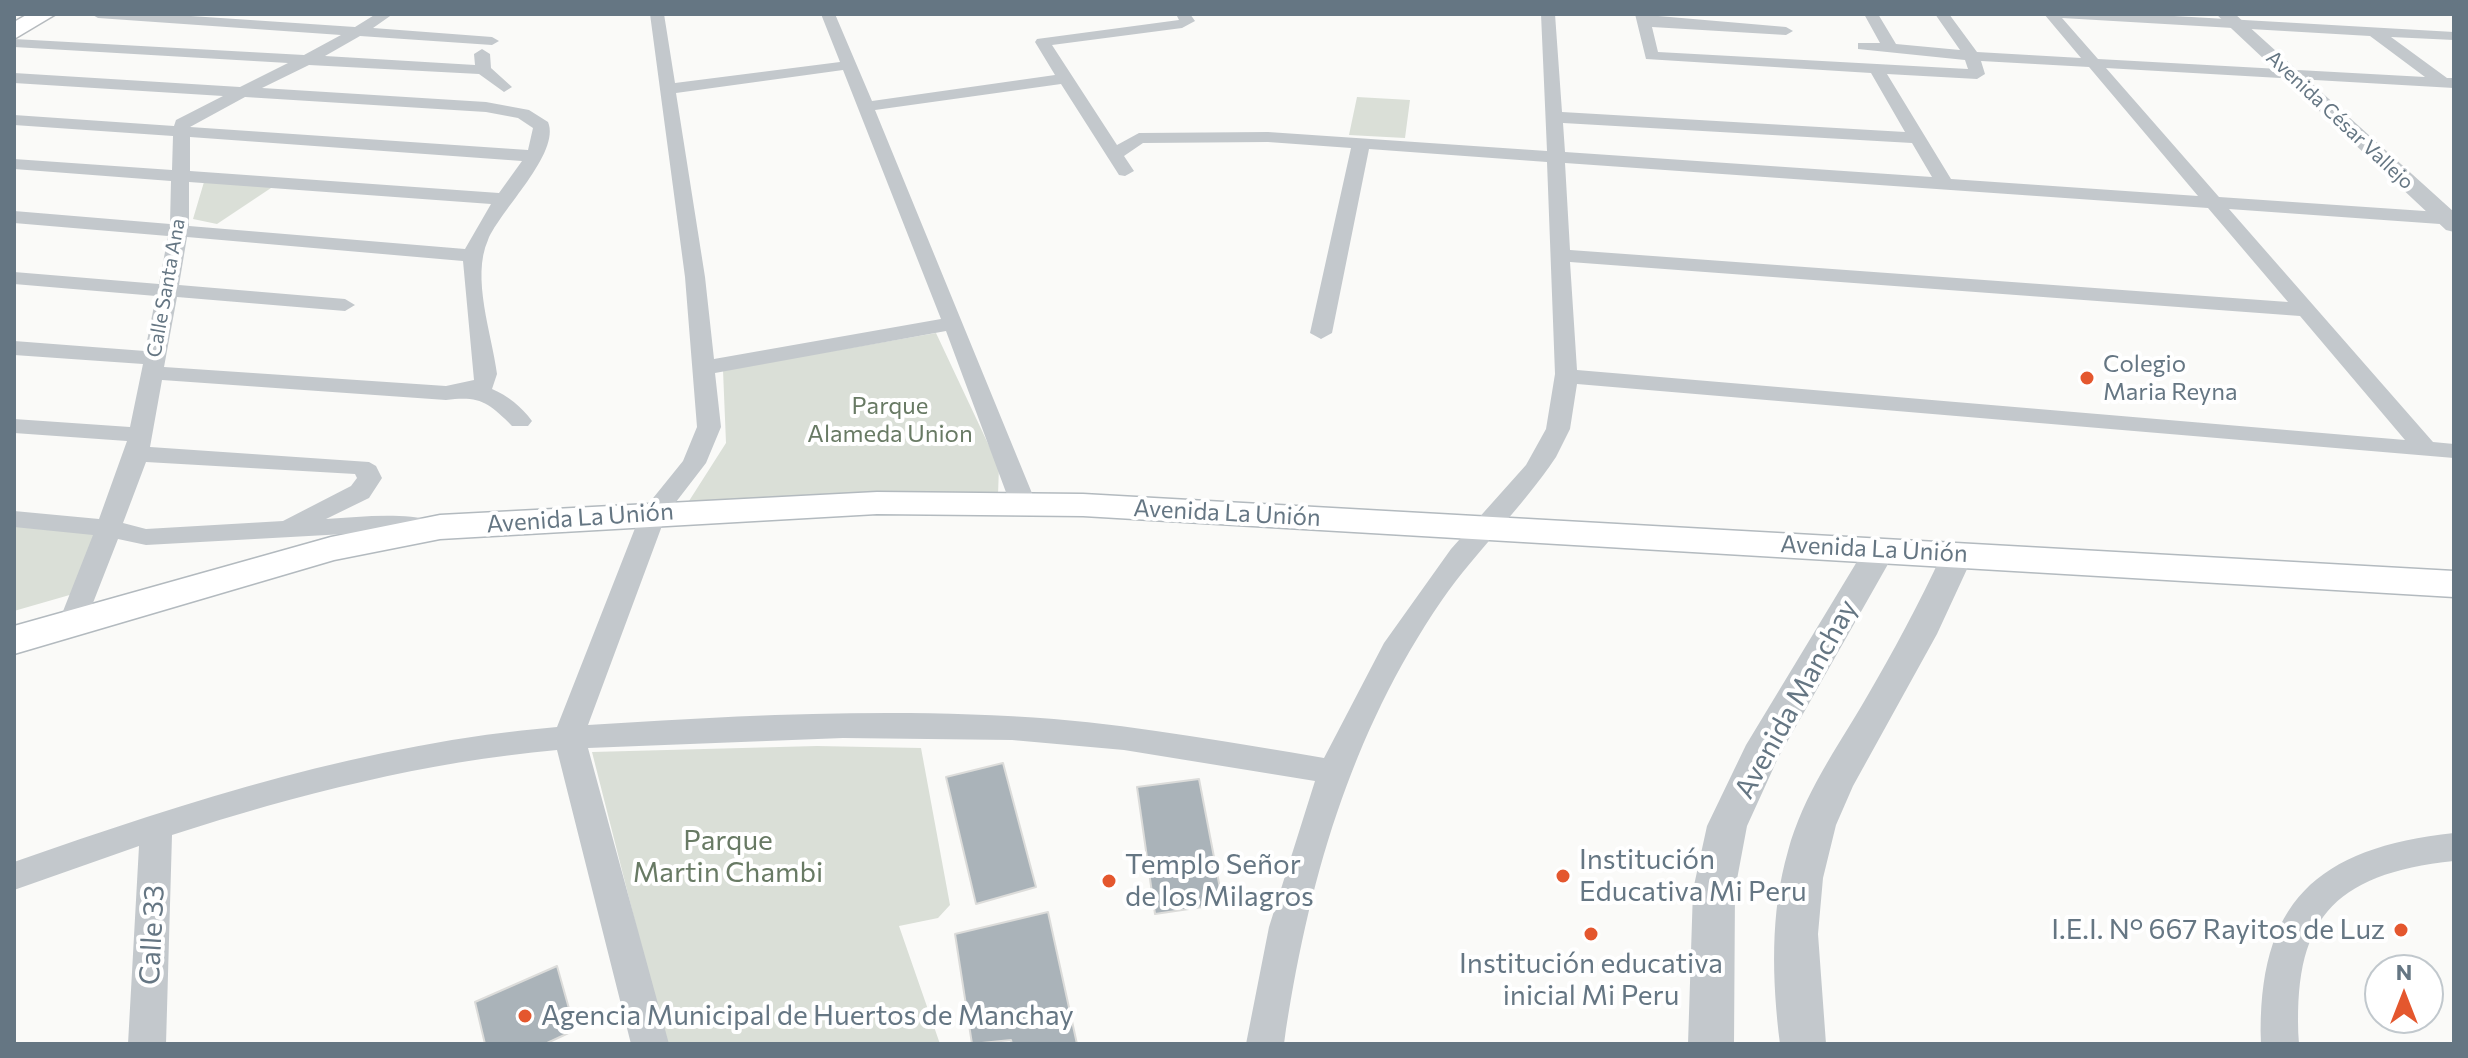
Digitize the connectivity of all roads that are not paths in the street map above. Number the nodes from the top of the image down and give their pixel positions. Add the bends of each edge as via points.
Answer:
1 (44, 14) edge
2 (98, 14) edge
3 (386, 14) edge
4 (657, 14) edge
5 (828, 14) edge
6 (1183, 14) edge
7 (1548, 14) edge
8 (1871, 14) edge
9 (1942, 14) edge
10 (2051, 14) edge
11 (2062, 14) edge
12 (2350, 14) edge
13 (1643, 18) edge
14 (2240, 19) edge
15 (1786, 31) dead end
16 (2373, 31) junction
17 (14, 32) edge
18 (359, 32) junction
19 (2454, 36) edge
20 (14, 43) edge
21 (1863, 46) dead end
22 (1890, 48) junction
23 (1972, 56) junction
24 (310, 60) junction
25 (2091, 62) junction
26 (849, 65) junction
27 (483, 70) junction
28 (1878, 72) junction
29 (2291, 73) junction
30 (2313, 74) junction
31 (14, 78) edge
32 (1068, 78) junction
33 (2448, 83) edge
34 (504, 87) dead end
35 (667, 89) junction
36 (236, 94) junction
37 (864, 107) junction
38 (1554, 117) junction
39 (14, 120) edge
40 (179, 131) junction
41 (1919, 138) junction
42 (1361, 144) junction
43 (1115, 155) junction
44 (533, 156) junction
45 (1558, 158) junction
46 (14, 164) edge
47 (1125, 171) dead end
48 (182, 175) junction
49 (2431, 175) dead end
50 (1945, 184) junction
51 (503, 199) junction
52 (2213, 202) junction
53 (14, 217) edge
54 (2451, 221) edge
55 (179, 230) junction
56 (1560, 255) junction
57 (473, 256) junction
58 (14, 278) edge
59 (170, 291) junction
60 (345, 305) dead end
61 (2306, 310) junction
62 (953, 323) junction
63 (1321, 333) dead end
64 (14, 348) edge
65 (152, 366) junction
66 (703, 368) junction
67 (1565, 376) junction
68 (475, 390) junction
69 (520, 421) dead end
70 (14, 426) edge
71 (139, 445) junction
72 (2425, 448) junction
73 (2454, 451) edge
74 (1023, 503) junction
75 (654, 513) junction
76 (14, 519) edge
77 (440, 527) junction
78 (1483, 527) junction
79 (111, 529) junction
80 (282, 530) junction
81 (1880, 550) junction
82 (1958, 554) junction
83 (2454, 584) edge
84 (72, 624) junction
85 (14, 640) edge
86 (569, 735) junction
87 (1334, 772) junction
88 (156, 826) junction
89 (2454, 847) edge
90 (14, 876) edge
91 (147, 1044) edge
92 (650, 1044) edge
93 (1265, 1044) edge
94 (1711, 1044) edge
95 (1803, 1044) edge
96 (2280, 1044) edge

1 - 17 main road
2 - 18 street
3 - 18 street
4 - 35 street
5 - 26 street
6 - 32 street via 1188,21 1182,24 1042,42
7 - 38 street
8 - 22 street
9 - 23 street
10 - 25 street
11 - 14 street
12 - 16 street
13 - 15 street
13 - 28 street via 1651,56
14 - 16 street
14 - 29 street, Avenida César Vallejo
14 - 30 street, Avenida César Vallejo
16 - 19 street
16 - 33 street
18 - 24 street
18 - 27 street via 499,38 481,54
20 - 24 street
21 - 22 street
22 - 23 street
23 - 25 street
23 - 28 street via 1978,70 1971,76
24 - 27 street
24 - 36 street
25 - 29 street
25 - 52 street
26 - 35 street
26 - 37 street
27 - 34 street
28 - 41 street
29 - 30 street
29 - 54 street, Avenida César Vallejo
30 - 33 street
30 - 49 street, Avenida César Vallejo
31 - 36 street
32 - 37 street
32 - 43 street
35 - 66 street
36 - 40 street via 182,124
36 - 44 street via 486,107 523,114 542,126
37 - 62 street
38 - 41 street
38 - 45 street
39 - 40 street
40 - 44 street
40 - 48 street, Calle Santa Ana
41 - 50 street
42 - 43 street via 1144,137
42 - 45 street
42 - 63 street
43 - 47 street
44 - 51 street
45 - 50 street
45 - 56 street
46 - 48 street
48 - 51 street
48 - 55 street, Calle Santa Ana
50 - 52 street
51 - 57 street
52 - 54 street
52 - 61 street
53 - 55 street
55 - 57 street
55 - 59 street, Calle Santa Ana
56 - 61 street
56 - 67 street
57 - 68 street via 486,374 485,383
58 - 59 street
59 - 60 street
59 - 65 street, Calle Santa Ana
61 - 72 street
62 - 66 street
62 - 74 street
64 - 65 street
65 - 68 street via 446,393
65 - 71 street, Calle Santa Ana
66 - 75 street via 709,427 703,448
67 - 72 street
67 - 78 street via 1551,446
68 - 69 street via 500,401
70 - 71 street
71 - 79 street, Calle Santa Ana
71 - 80 street via 367,471 370,478 360,492
72 - 73 street
74 - 75 main road, Avenida La Unión
74 - 78 main road, Avenida La Unión
75 - 77 main road, Avenida La Unión
75 - 86 street
76 - 79 street
77 - 80 street via 381,524
77 - 84 main road, Avenida La Unión via 331,549
78 - 81 main road, Avenida La Unión
78 - 87 street via 1403,635
79 - 80 street via 146,537
79 - 84 street, Calle Santa Ana
81 - 82 main road, Avenida La Unión
81 - 94 street, Avenida Manchay via 1760,755 1727,826 1714,890
82 - 83 main road, Avenida La Unión
82 - 95 street via 1924,630 1815,828 1798,924
84 - 85 main road, Avenida La Unión
86 - 87 street via 840,727 1050,731 1137,739
86 - 88 street via 404,759
86 - 92 street
87 - 93 street via 1291,908
88 - 90 street
88 - 91 street, Calle 33
89 - 96 street via 2375,859 2318,897 2301,918 2286,952

